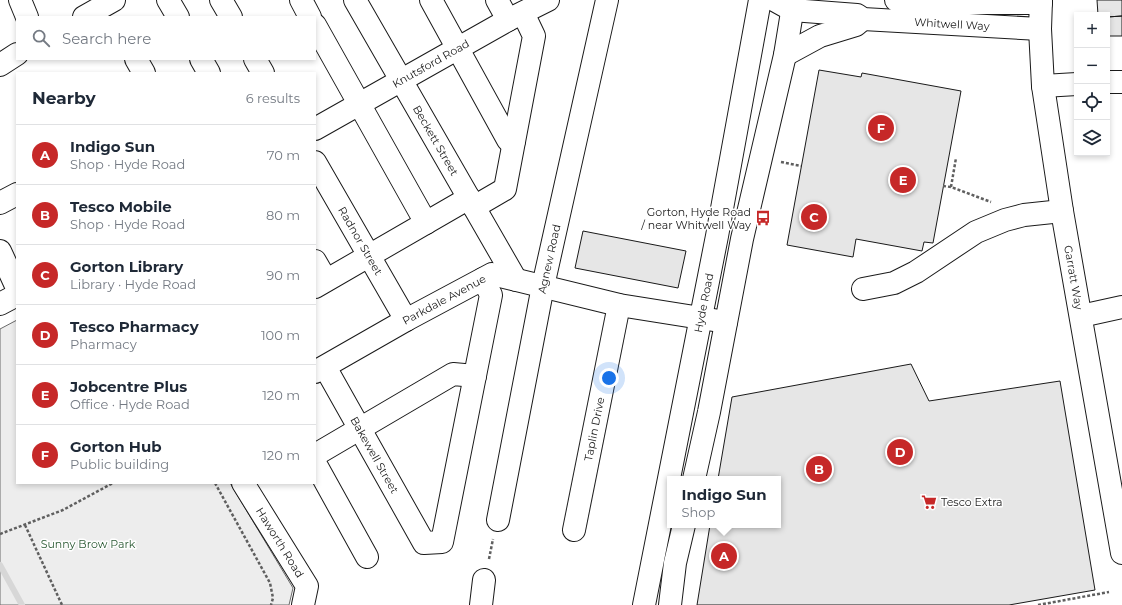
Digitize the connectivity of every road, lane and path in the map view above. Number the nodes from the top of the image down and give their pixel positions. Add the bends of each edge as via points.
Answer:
1 (20, 0) edge
2 (168, 0) edge
3 (221, 0) edge
4 (301, 0) edge
5 (355, 0) edge
6 (431, 0) edge
7 (497, 0) edge
8 (548, 0) edge
9 (607, 0) edge
10 (760, 0) edge
11 (896, 0) edge
12 (1041, 1) edge
13 (787, 3) edge
14 (110, 7) edge
15 (27, 16) edge
16 (87, 16) edge
17 (177, 16) edge
18 (230, 16) edge
19 (309, 16) edge
20 (515, 16) junction
21 (863, 19) junction
22 (316, 27) edge
23 (1040, 29) junction
24 (458, 48) junction
25 (785, 54) junction
26 (16, 55) edge
27 (137, 60) edge
28 (202, 60) edge
29 (256, 60) edge
30 (0, 64) edge
31 (143, 72) edge
32 (208, 72) edge
33 (262, 72) edge
34 (401, 80) junction
35 (1110, 82) edge
36 (1122, 82) edge
37 (1074, 84) edge
38 (1043, 86) junction
39 (359, 104) junction
40 (316, 128) edge
41 (514, 141) junction
42 (956, 158) dead end
43 (781, 162) dead end
44 (316, 164) edge
45 (802, 166) dead end
46 (943, 186) dead end
47 (951, 188) junction
48 (16, 195) edge
49 (0, 203) edge
50 (471, 203) junction
51 (993, 203) dead end
52 (1062, 211) junction
53 (426, 223) junction
54 (0, 251) edge
55 (370, 256) junction
56 (316, 266) edge
57 (483, 279) junction
58 (516, 280) junction
59 (320, 284) edge
60 (16, 286) edge
61 (542, 286) junction
62 (863, 289) dead end
63 (16, 296) edge
64 (0, 304) edge
65 (619, 305) junction
66 (1122, 307) edge
67 (1081, 316) junction
68 (701, 318) junction
69 (406, 320) junction
70 (726, 322) junction
71 (320, 369) edge
72 (475, 376) junction
73 (359, 428) junction
74 (316, 454) edge
75 (316, 465) edge
76 (670, 476) edge
77 (695, 476) edge
78 (1116, 482) edge
79 (111, 484) edge
80 (216, 484) edge
81 (244, 484) edge
82 (667, 489) edge
83 (498, 520) joint
84 (25, 525) junction
85 (683, 528) edge
86 (574, 530) dead end
87 (0, 534) edge
88 (1122, 553) edge
89 (367, 556) dead end
90 (484, 580) joint
91 (1109, 592) dead end
92 (62, 605) edge
93 (272, 605) edge
94 (303, 605) edge
95 (481, 605) edge
96 (644, 605) edge
97 (670, 605) edge
98 (1038, 605) edge

1 - 15 main road
2 - 17 main road
3 - 18 main road
4 - 19 main road
5 - 34 main road, Beckett Street
6 - 24 main road
7 - 20 main road
8 - 20 main road, Knutsford Road
9 - 61 main road, Agnew Road
10 - 68 main road, Hyde Road
11 - 12 main road, Whitwell Way via 924,3
12 - 23 main road, Garratt Way
13 - 21 main road, Whitwell Way via 857,15
13 - 25 main road
14 - 16 main road
20 - 24 main road, Knutsford Road
20 - 41 main road via 534,36
21 - 23 main road, Whitwell Way
21 - 25 main road via 856,25 820,36
22 - 39 main road
23 - 38 main road, Garratt Way
24 - 34 main road, Knutsford Road
24 - 41 main road via 508,140
25 - 70 main road via 742,239
26 - 30 main road
27 - 31 main road
28 - 32 main road
29 - 33 main road
34 - 39 main road, Knutsford Road
34 - 50 main road, Beckett Street
35 - 36 main road
37 - 38 main road
38 - 52 main road, Garratt Way
39 - 40 main road, Knutsford Road
39 - 53 main road
41 - 50 main road via 505,189
42 - 47 path
43 - 45 path
44 - 55 main road, Radnor Street
46 - 47 path
47 - 51 path
48 - 49 main road
50 - 53 main road
50 - 58 main road, Beckett Street
52 - 62 main road via 1004,220 976,232 916,272 894,283
52 - 67 main road, Garratt Way
53 - 55 main road
54 - 60 main road
55 - 59 main road
55 - 69 main road, Radnor Street
56 - 59 main road
57 - 58 main road, Parkdale Avenue via 492,274
57 - 69 main road, Parkdale Avenue
57 - 72 main road via 491,296
58 - 61 main road, Parkdale Avenue
61 - 65 main road, Parkdale Avenue
61 - 83 main road, Agnew Road
63 - 64 main road
65 - 68 main road, Parkdale Avenue
65 - 86 main road, Taplin Drive
66 - 67 main road
67 - 78 main road, Garratt Way
68 - 70 main road, Parkdale Avenue
68 - 76 main road, Hyde Road
69 - 71 main road, Parkdale Avenue
70 - 77 main road via 710,412
71 - 73 main road, Bakewell Street
72 - 73 main road via 453,374
72 - 73 main road, Bakewell Street via 442,542 424,543
73 - 74 main road
75 - 89 main road
78 - 88 main road, Garratt Way
79 - 84 path via 63,510
80 - 93 path via 270,583
81 - 94 main road, Haworth Road via 307,586
82 - 96 main road, Hyde Road
83 - 90 path
84 - 87 path
84 - 92 path
85 - 97 main road via 675,562
90 - 95 main road
91 - 98 path

